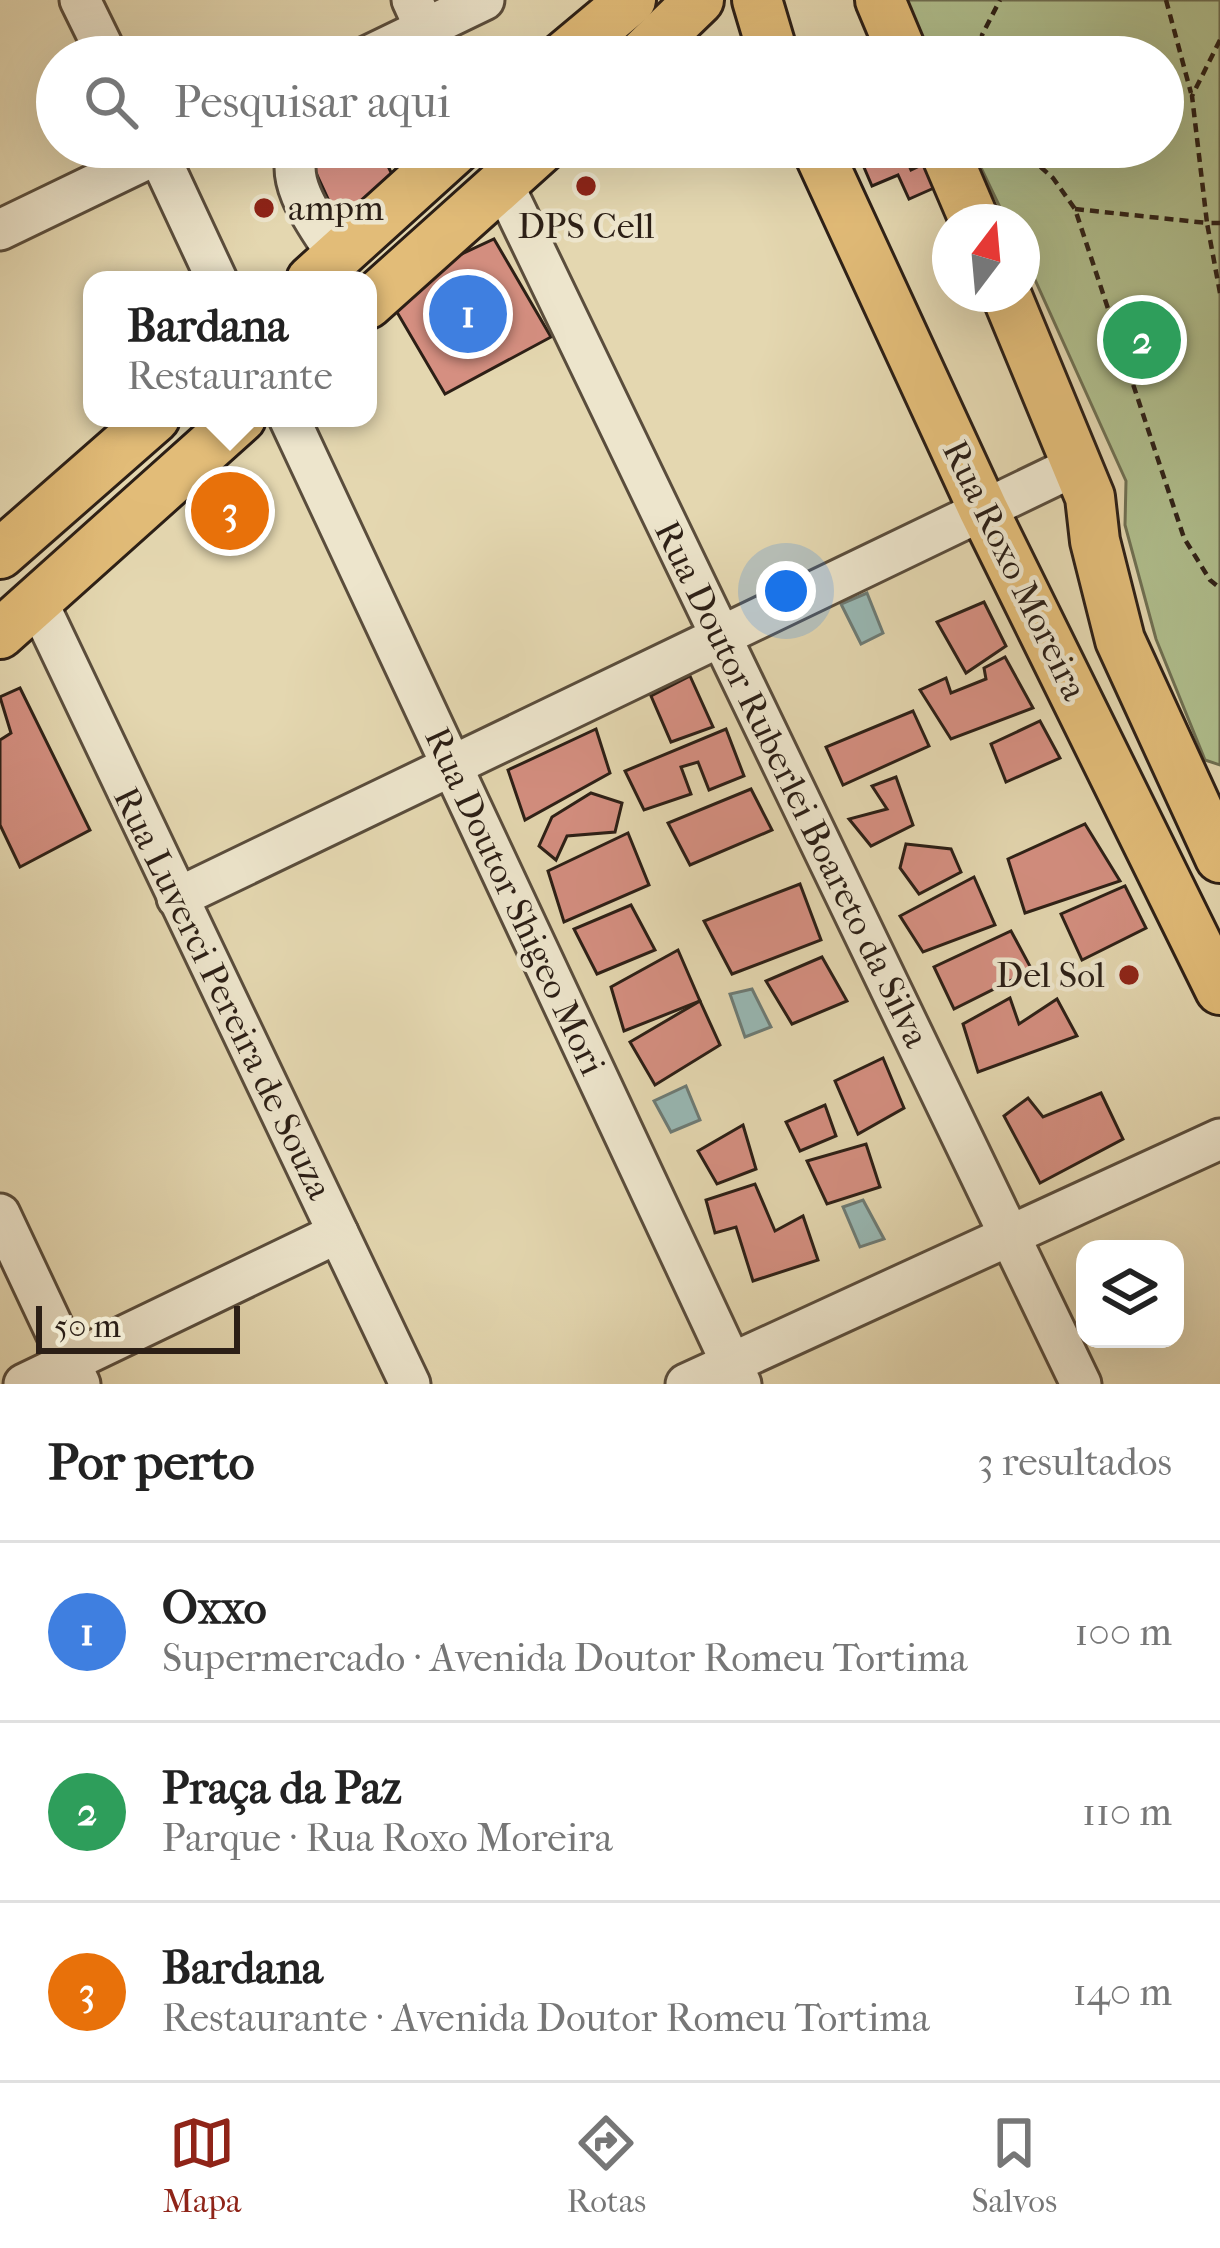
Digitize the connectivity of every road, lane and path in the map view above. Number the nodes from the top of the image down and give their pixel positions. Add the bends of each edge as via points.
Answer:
1 (80, 0) edge
2 (484, 0) edge
3 (631, 0) edge
4 (699, 0) edge
5 (757, 0) edge
6 (880, 0) edge
7 (1000, 0) edge
8 (1166, 0) edge
9 (426, 29) edge
10 (98, 36) edge
11 (588, 36) edge
12 (662, 36) edge
13 (768, 36) edge
14 (895, 36) edge
15 (982, 36) edge
16 (1176, 36) edge
17 (1220, 40) edge
18 (1184, 66) edge
19 (1192, 96) junction
20 (124, 168) edge
21 (170, 168) edge
22 (294, 168) edge
23 (435, 168) edge
24 (520, 168) edge
25 (826, 168) edge
26 (952, 168) edge
27 (1042, 168) edge
28 (503, 184) junction
29 (967, 204) edge
30 (1075, 209) junction
31 (1220, 223) edge
32 (1207, 224) junction
33 (0, 230) edge
34 (324, 268) edge
35 (213, 271) edge
36 (1220, 293) edge
37 (377, 296) edge
38 (1014, 312) edge
39 (145, 427) edge
40 (232, 427) edge
41 (293, 427) edge
42 (1079, 464) junction
43 (983, 508) junction
44 (0, 554) edge
45 (1220, 588) edge
46 (37, 601) junction
47 (0, 634) edge
48 (720, 637) junction
49 (452, 766) junction
50 (1217, 846) edge
51 (177, 898) junction
52 (1220, 990) edge
53 (1220, 1139) edge
54 (0, 1214) edge
55 (338, 1233) junction
56 (1010, 1233) junction
57 (75, 1373) edge
58 (736, 1373) edge
59 (24, 1384) edge
60 (410, 1384) edge
61 (686, 1384) edge
62 (1082, 1384) edge

1 - 10 street
2 - 9 street
3 - 11 main road
4 - 12 main road
5 - 13 main road
6 - 14 main road
7 - 15 path
8 - 16 path
17 - 19 path
18 - 19 path
19 - 32 path
20 - 33 street
21 - 35 street
22 - 34 street
23 - 34 main road
24 - 28 main road
25 - 43 main road, Rua Roxo Moreira
26 - 29 main road
27 - 30 path
28 - 37 main road
28 - 48 street, Rua Doutor Ruberlei Boareto da Silva
30 - 32 path
30 - 45 path via 1184,538
31 - 32 path
32 - 36 path
38 - 42 main road, Rua Roxo Moreira
39 - 44 main road
40 - 46 main road
41 - 49 street, Rua Doutor Shigeo Mori
42 - 43 street
42 - 50 main road, Rua Roxo Moreira via 1120,640
43 - 48 street
43 - 52 main road, Rua Roxo Moreira
46 - 47 main road
46 - 51 street, Rua Luverci Pereira de Souza
48 - 49 street
48 - 56 street, Rua Doutor Ruberlei Boareto da Silva
49 - 51 street
49 - 58 street, Rua Doutor Shigeo Mori
51 - 55 street, Rua Luverci Pereira de Souza
53 - 56 street
54 - 57 street
55 - 57 street
55 - 60 street, Rua Luverci Pereira de Souza
56 - 58 street
56 - 62 street, Rua Doutor Ruberlei Boareto da Silva
57 - 59 street
58 - 61 street

